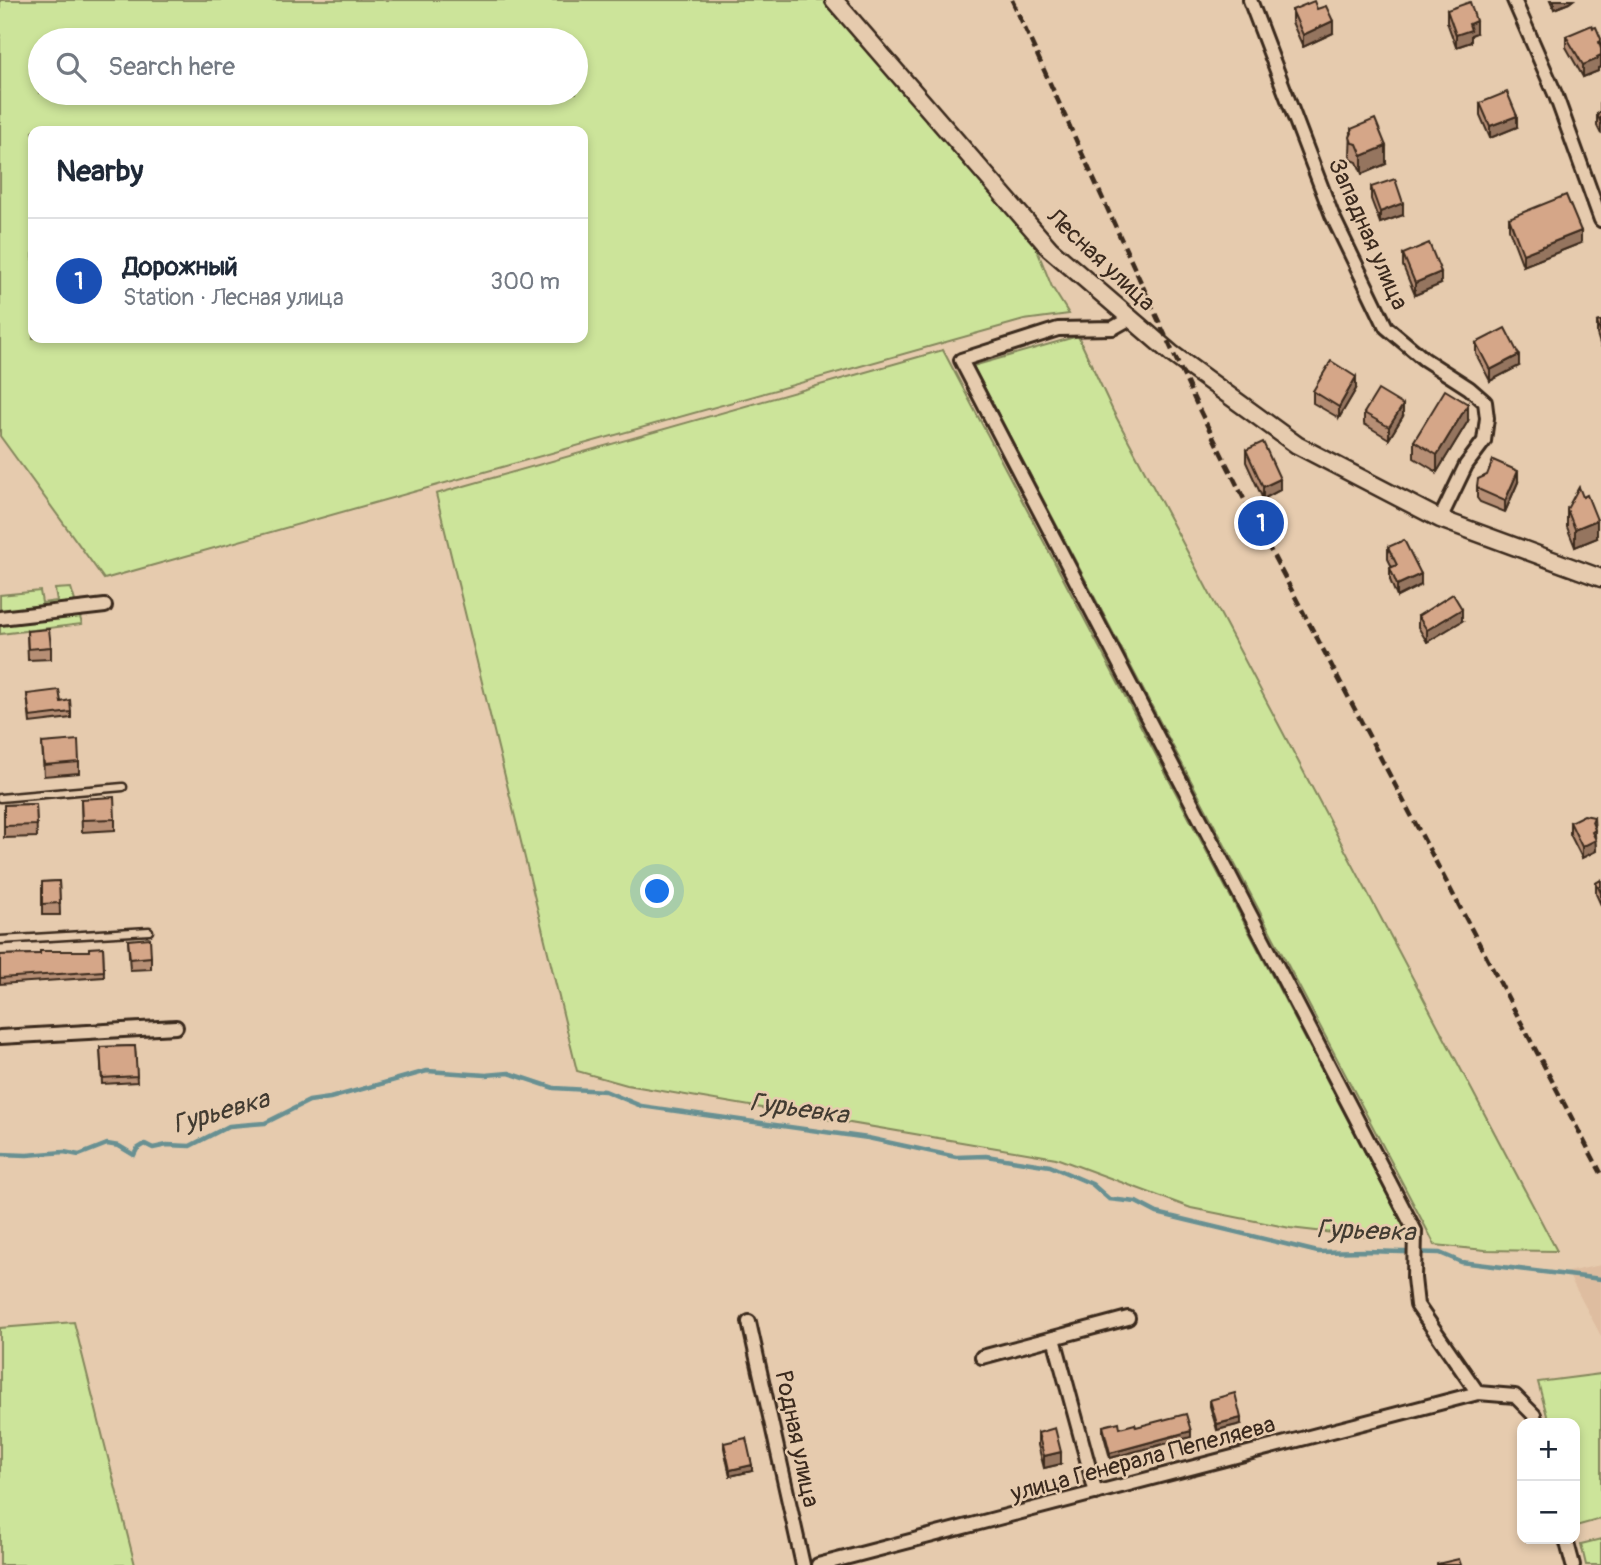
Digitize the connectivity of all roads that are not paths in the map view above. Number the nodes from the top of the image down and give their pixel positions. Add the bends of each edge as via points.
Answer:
1 (834, 0) edge
2 (1250, 0) edge
3 (1514, 0) edge
4 (1601, 220) edge
5 (1129, 319) junction
6 (1440, 519) junction
7 (1601, 578) edge
8 (105, 606) dead end
9 (1, 617) edge
10 (0, 631) edge
11 (123, 787) dead end
12 (0, 798) edge
13 (149, 931) dead end
14 (0, 940) edge
15 (176, 1027) dead end
16 (0, 1037) edge
17 (1128, 1318) dead end
18 (749, 1322) dead end
19 (1054, 1338) junction
20 (982, 1357) dead end
21 (1478, 1393) junction
22 (1535, 1418) edge
23 (1096, 1493) junction
24 (1567, 1544) edge
25 (803, 1565) edge
26 (818, 1565) edge
27 (1573, 1565) edge

1 - 5 street, Лесная улица via 1050,249
2 - 6 street, Западная улица via 1332,215 1386,327 1485,402 1484,441 1466,465
3 - 4 street via 1556,96
5 - 6 street, Лесная улица via 1297,444
5 - 21 street via 1113,328 1058,329 961,360 1415,1231 1417,1305
6 - 7 street, Лесная улица
8 - 9 street
9 - 10 street
11 - 12 lane
13 - 14 lane
15 - 16 street
17 - 19 street
18 - 25 street, Родная улица
19 - 20 street
19 - 23 street
21 - 22 street, улица Генерала Пепеляева via 1515,1396
21 - 23 street, улица Генерала Пепеляева
23 - 26 street, улица Генерала Пепеляева
24 - 27 street

